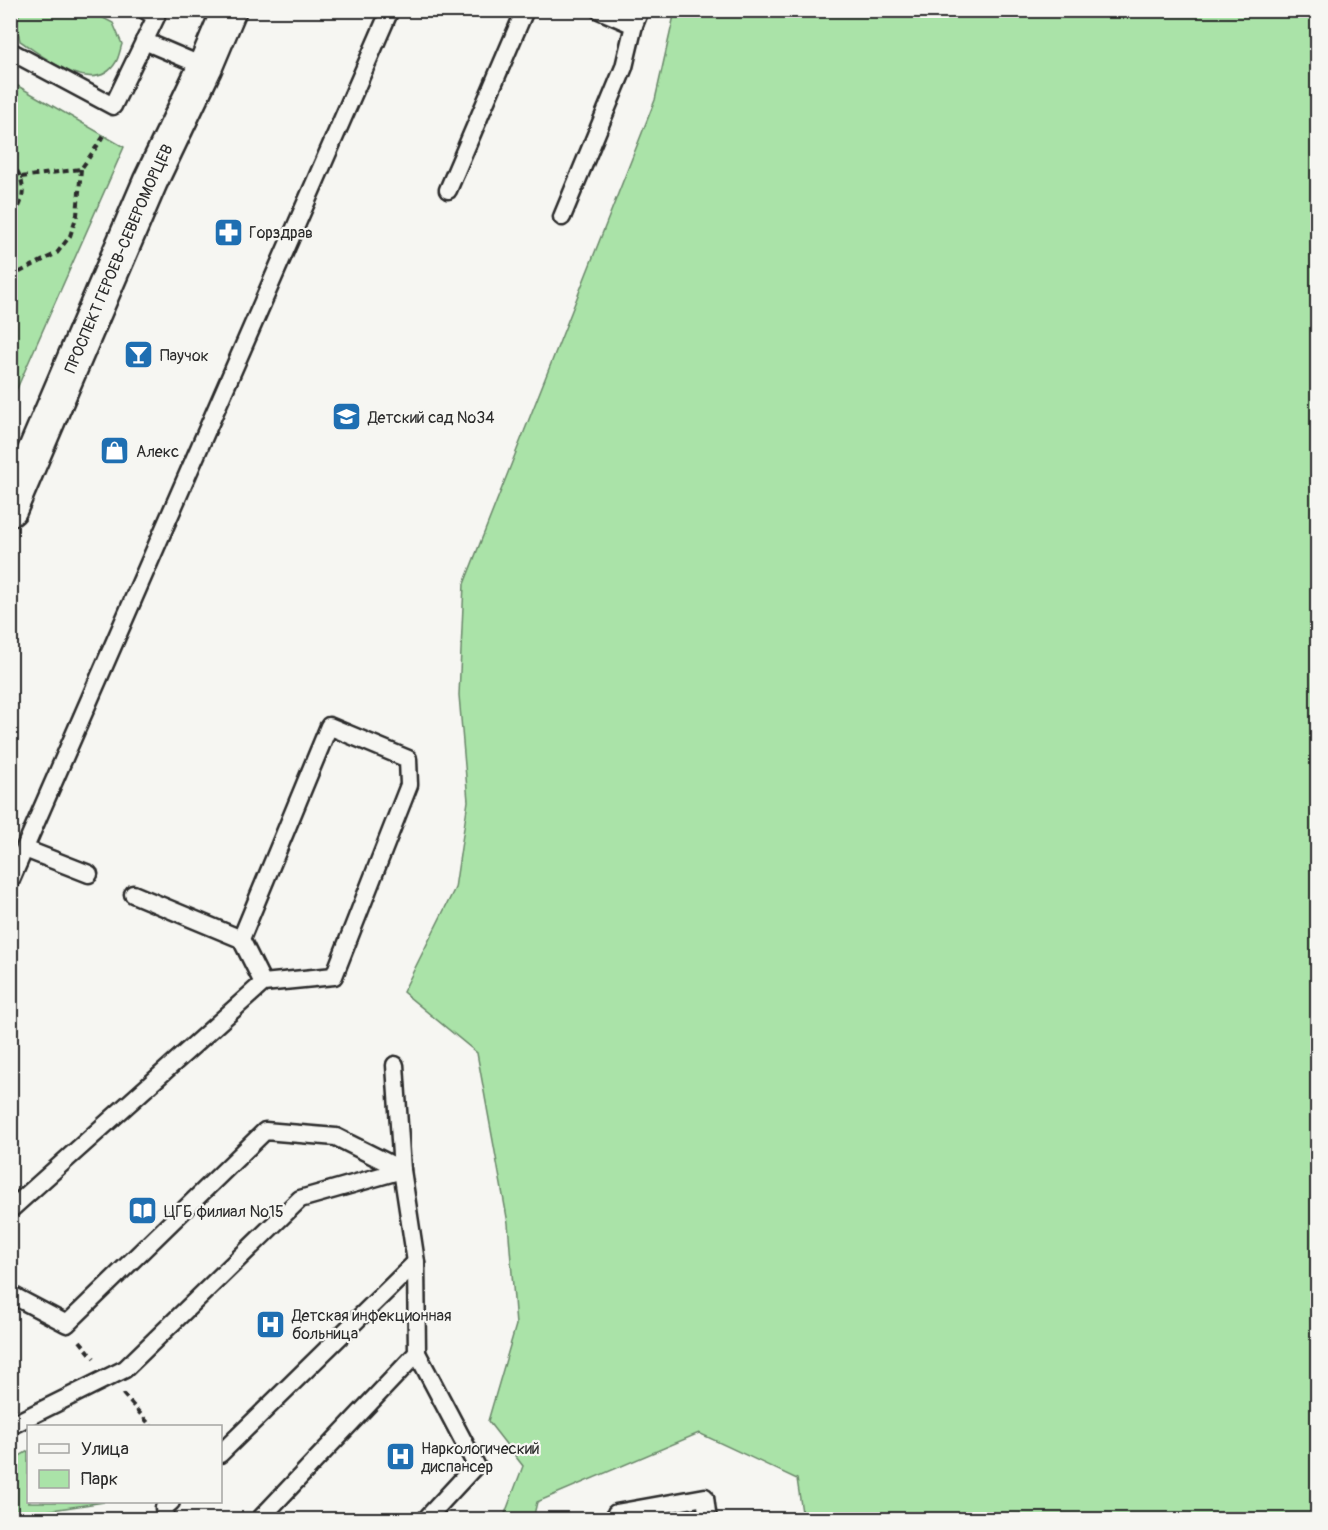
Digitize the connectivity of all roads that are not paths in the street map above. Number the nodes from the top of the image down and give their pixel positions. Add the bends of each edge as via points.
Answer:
1 (145, 10) edge
2 (229, 10) edge
3 (390, 10) edge
4 (525, 10) edge
5 (599, 10) edge
6 (637, 18) edge
7 (144, 41) junction
8 (10, 51) edge
9 (205, 67) junction
10 (448, 190) dead end
11 (562, 218) dead end
12 (10, 509) edge
13 (25, 849) junction
14 (89, 874) dead end
15 (10, 882) edge
16 (133, 894) dead end
17 (241, 939) junction
18 (263, 982) junction
19 (395, 1065) dead end
20 (402, 1170) junction
21 (10, 1209) edge
22 (416, 1262) junction
23 (10, 1294) edge
24 (417, 1353) junction
25 (10, 1426) edge
26 (222, 1452) edge
27 (170, 1503) edge
28 (166, 1520) edge
29 (259, 1520) edge
30 (425, 1520) edge
31 (617, 1520) edge
32 (708, 1520) edge

1 - 7 lane via 156,16
2 - 9 street, ПРОСПЕКТ ГЕРОЕВ-СЕВЕРОМОРЦЕВ
3 - 13 lane
4 - 10 lane
5 - 6 lane
6 - 11 lane via 624,66
7 - 8 lane via 113,106
7 - 9 lane
9 - 12 street, ПРОСПЕКТ ГЕРОЕВ-СЕВЕРОМОРЦЕВ via 150,182
13 - 14 lane
13 - 15 lane
16 - 17 lane
17 - 18 lane
17 - 18 lane via 329,726 408,759 409,786 334,976
18 - 21 lane
19 - 20 lane
20 - 22 lane
20 - 23 lane via 336,1137 265,1131 67,1324
20 - 25 lane via 300,1199 125,1369
22 - 24 lane
22 - 26 lane
24 - 29 lane
24 - 30 lane via 476,1465
27 - 28 lane via 164,1508
31 - 32 lane via 616,1513 705,1497

